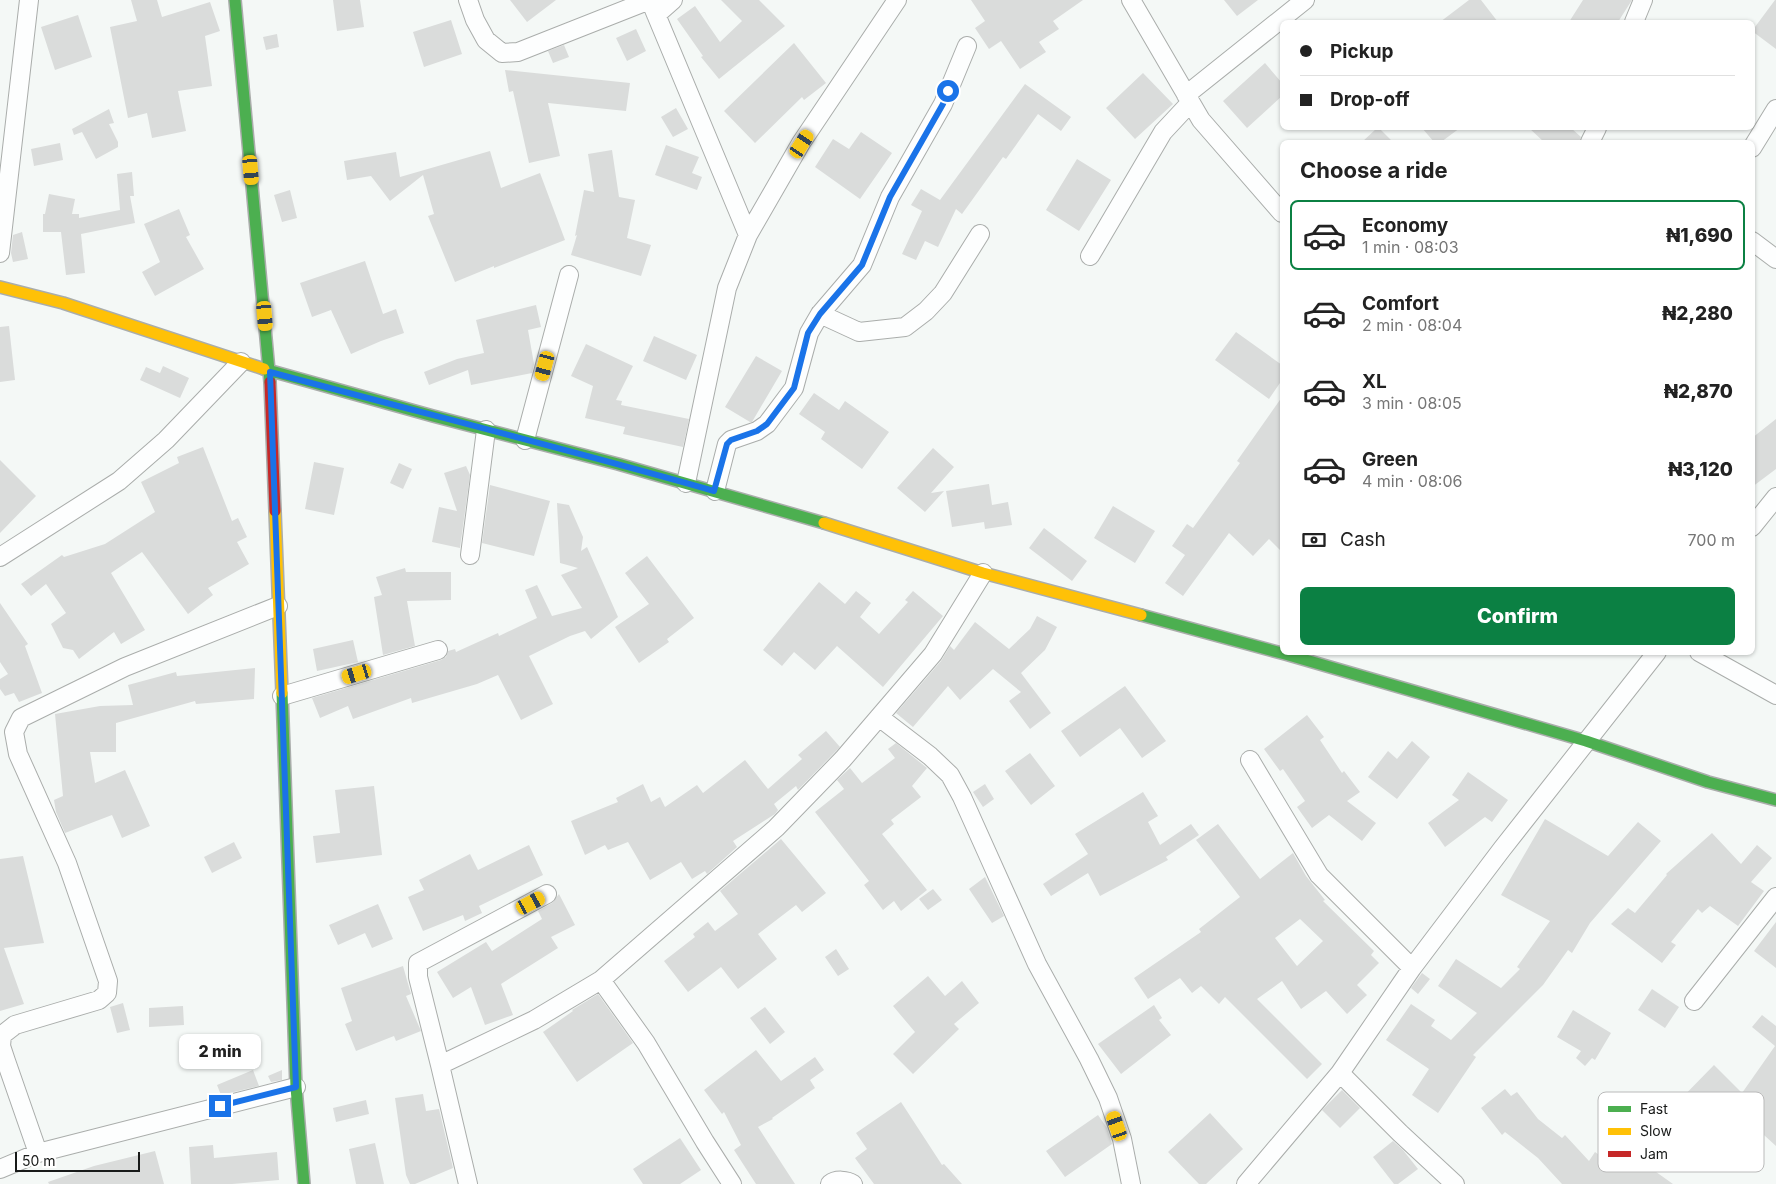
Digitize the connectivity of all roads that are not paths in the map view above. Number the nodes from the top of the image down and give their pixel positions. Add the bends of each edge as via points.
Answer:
1 (29, 0) edge
2 (235, 0) edge
3 (468, 0) edge
4 (674, 0) edge
5 (897, 0) edge
6 (1132, 0) edge
7 (1305, 0) edge
8 (1642, 0) edge
9 (652, 5) edge
10 (1281, 20) edge
11 (1635, 20) edge
12 (1280, 21) edge
13 (967, 46) dead end
14 (1188, 99) junction
15 (1776, 109) edge
16 (1755, 143) edge
17 (1280, 211) edge
18 (980, 234) dead end
19 (748, 235) junction
20 (1755, 244) edge
21 (0, 253) edge
22 (1090, 256) dead end
23 (1776, 259) edge
24 (569, 275) dead end
25 (0, 288) edge
26 (820, 314) junction
27 (241, 362) junction
28 (270, 372) junction
29 (486, 430) junction
30 (525, 440) junction
31 (686, 483) junction
32 (714, 491) junction
33 (1776, 496) edge
34 (1755, 524) edge
35 (470, 555) dead end
36 (0, 557) edge
37 (983, 573) junction
38 (278, 606) junction
39 (438, 650) dead end
40 (1280, 653) edge
41 (1288, 655) edge
42 (1655, 655) edge
43 (1703, 655) edge
44 (1776, 695) edge
45 (282, 696) junction
46 (879, 716) junction
47 (1586, 741) junction
48 (1250, 760) dead end
49 (1776, 800) edge
50 (548, 894) dead end
51 (1776, 897) edge
52 (1412, 968) junction
53 (602, 980) junction
54 (1694, 1001) dead end
55 (440, 1064) junction
56 (1340, 1073) junction
57 (296, 1087) junction
58 (38, 1153) junction
59 (0, 1169) edge
60 (304, 1184) edge
61 (468, 1184) edge
62 (732, 1184) edge
63 (830, 1184) edge
64 (853, 1184) edge
65 (1131, 1184) edge
66 (1246, 1184) edge
67 (1455, 1184) edge

1 - 21 street
2 - 28 street
3 - 9 street via 486,40 502,53 518,52
4 - 9 street
5 - 19 street via 802,144
6 - 14 street
7 - 10 street
8 - 11 street
9 - 19 street
12 - 14 street
13 - 26 street via 943,104 890,197 862,265
14 - 17 street
14 - 22 street via 1163,132
15 - 16 street
18 - 26 street via 943,293 905,327 859,332
19 - 31 street via 727,288
20 - 23 street
24 - 30 street
25 - 27 street via 63,303
26 - 32 street via 808,333 794,388 767,424 727,444
27 - 28 street
27 - 36 street via 166,440 119,481
28 - 29 street
28 - 38 street
29 - 30 street
29 - 35 street
30 - 31 street
31 - 32 street
32 - 37 street
33 - 34 street
37 - 40 street
37 - 46 street via 932,654
38 - 45 street
38 - 58 street via 125,667 21,718 14,732 18,754 67,863 108,981 107,993 99,1000 15,1025 2,1035 3,1054
39 - 45 street
41 - 47 street
42 - 47 street
43 - 44 street
45 - 57 street
46 - 53 street via 843,759 776,828
46 - 65 street via 950,775 962,796 1038,964 1108,1098 1122,1139
47 - 49 street via 1708,782
47 - 52 street
48 - 52 street via 1319,875
50 - 55 street via 418,963 418,977
51 - 54 street
52 - 56 street
53 - 55 street via 534,1020
53 - 62 street via 646,1043
55 - 61 street
56 - 66 street
56 - 67 street
57 - 58 street
57 - 60 street
58 - 59 street
63 - 64 street via 847,1180

